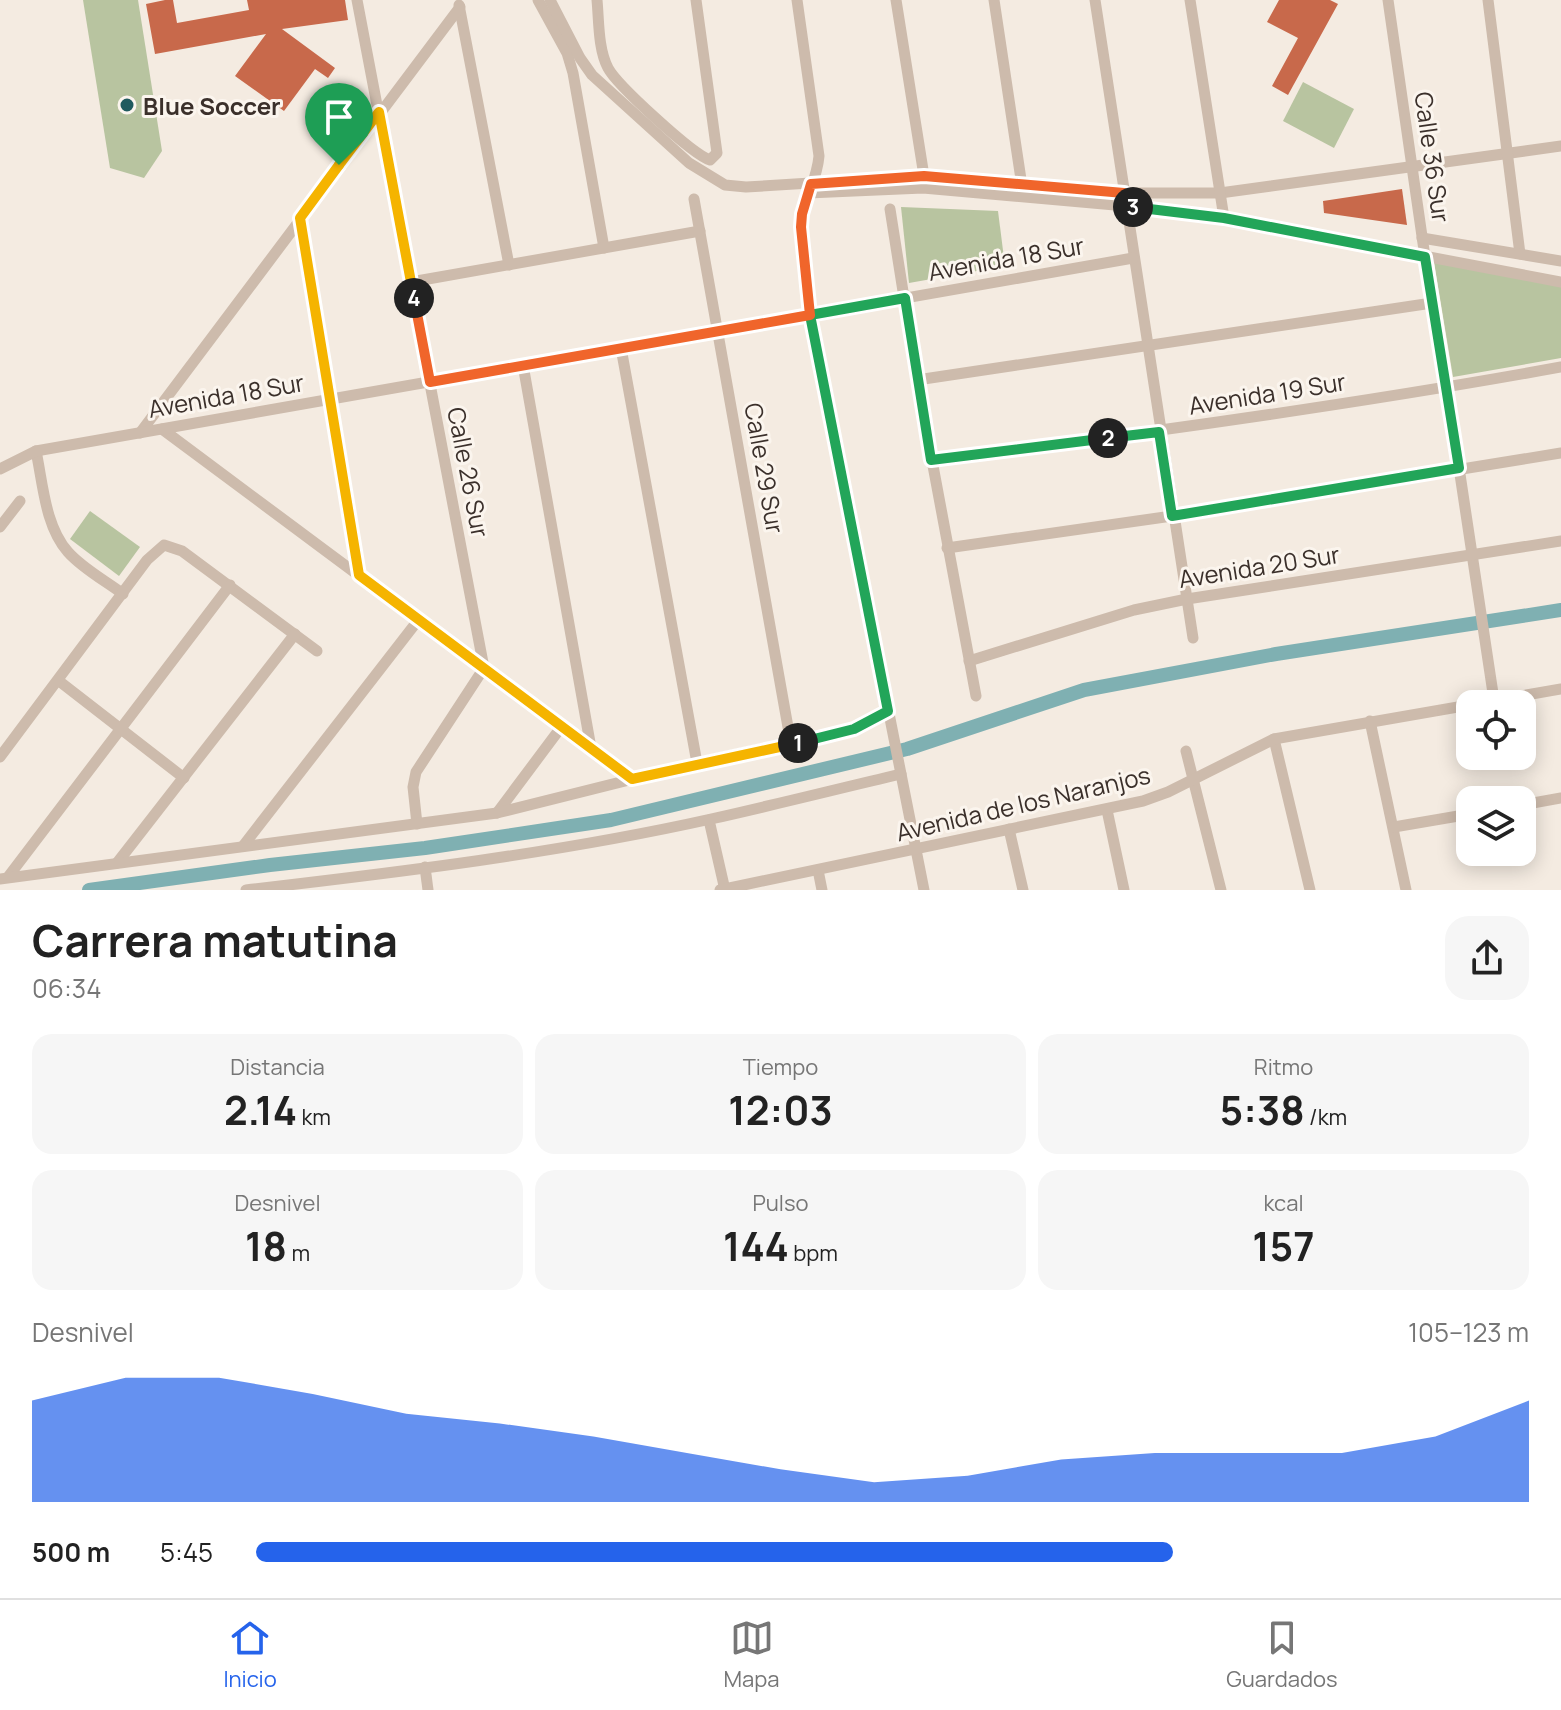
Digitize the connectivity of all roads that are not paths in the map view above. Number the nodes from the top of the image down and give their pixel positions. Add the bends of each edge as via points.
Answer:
1 (357, 0) edge
2 (538, 0) edge
3 (550, 0) edge
4 (597, 0) edge
5 (696, 0) edge
6 (797, 0) edge
7 (896, 0) edge
8 (994, 0) edge
9 (1095, 0) edge
10 (1190, 0) edge
11 (1388, 0) edge
12 (1488, 0) edge
13 (459, 3) edge
14 (379, 112) junction
15 (1561, 146) edge
16 (1508, 153) junction
17 (1412, 165) junction
18 (924, 176) junction
19 (1022, 186) junction
20 (810, 189) junction
21 (1124, 193) junction
22 (1220, 193) junction
23 (694, 199) dead end
24 (1126, 206) junction
25 (890, 209) dead end
26 (300, 218) junction
27 (1224, 218) junction
28 (700, 231) junction
29 (1422, 238) junction
30 (604, 248) junction
31 (1520, 254) junction
32 (1425, 257) junction
33 (1133, 258) junction
34 (1561, 261) edge
35 (509, 265) junction
36 (411, 282) junction
37 (1561, 282) edge
38 (905, 298) junction
39 (1432, 303) junction
40 (810, 315) junction
41 (719, 331) junction
42 (1147, 346) junction
43 (621, 348) junction
44 (523, 365) junction
45 (1561, 367) edge
46 (917, 380) junction
47 (430, 382) junction
48 (1447, 388) junction
49 (330, 399) junction
50 (162, 429) junction
51 (1159, 432) junction
52 (140, 433) junction
53 (36, 451) junction
54 (1561, 453) edge
55 (931, 460) junction
56 (1459, 468) junction
57 (0, 469) edge
58 (20, 501) dead end
59 (1172, 516) junction
60 (0, 527) edge
61 (1561, 541) edge
62 (947, 548) junction
63 (1471, 556) junction
64 (359, 575) junction
65 (230, 585) junction
66 (123, 594) junction
67 (1187, 599) junction
68 (419, 619) junction
69 (295, 634) junction
70 (1193, 638) dead end
71 (317, 651) dead end
72 (969, 661) junction
73 (484, 668) junction
74 (59, 681) junction
75 (1561, 689) edge
76 (1493, 690) edge
77 (1536, 693) edge
78 (976, 696) dead end
79 (1456, 706) edge
80 (888, 711) junction
81 (1370, 721) junction
82 (562, 726) junction
83 (121, 729) junction
84 (1274, 739) junction
85 (791, 744) junction
86 (591, 748) junction
87 (1186, 751) dead end
88 (0, 757) edge
89 (697, 763) junction
90 (900, 768) junction
91 (184, 778) junction
92 (632, 779) junction
93 (1192, 779) junction
94 (1561, 798) edge
95 (1536, 802) edge
96 (1107, 810) junction
97 (497, 813) junction
98 (1456, 816) edge
99 (709, 820) junction
100 (417, 824) junction
101 (1394, 827) junction
102 (1009, 829) junction
103 (243, 846) junction
104 (915, 850) junction
105 (117, 863) junction
106 (425, 867) junction
107 (818, 870) junction
108 (4, 878) edge
109 (246, 890) edge
110 (428, 890) edge
111 (723, 890) edge
112 (822, 890) edge
113 (924, 890) edge
114 (1023, 890) edge
115 (1124, 890) edge
116 (1221, 890) edge
117 (1310, 890) edge
118 (1406, 890) edge

1 - 14 street, Calle 26 Sur
2 - 30 street via 573,73
3 - 20 street via 592,75 689,163 725,185
4 - 5 street via 603,55 614,76 685,143 713,159 717,153
6 - 20 street via 819,156
7 - 18 street
8 - 19 street
9 - 21 street
10 - 22 street
11 - 17 street, Calle 36 Sur
12 - 16 street
13 - 14 street
13 - 35 street
14 - 26 street
14 - 36 street, Calle 26 Sur
15 - 16 street
16 - 17 street
16 - 31 street
17 - 22 street
17 - 29 street, Calle 36 Sur
18 - 19 street
18 - 20 street
19 - 21 street
20 - 24 street via 923,188
20 - 40 street via 801,227
21 - 22 street
21 - 24 street
22 - 27 street
23 - 28 street, Calle 29 Sur
24 - 27 street
24 - 33 street
25 - 38 street
26 - 49 street
26 - 52 street
27 - 32 street
28 - 30 street
28 - 41 street, Calle 29 Sur
29 - 31 street
29 - 32 street, Calle 36 Sur
30 - 35 street
31 - 34 street
32 - 37 street
32 - 39 street, Calle 36 Sur
33 - 38 street, Avenida 18 Sur
33 - 42 street
35 - 36 street
36 - 47 street, Calle 26 Sur
38 - 40 street, Avenida 18 Sur
38 - 46 street
39 - 42 street
39 - 48 street, Calle 36 Sur
40 - 41 street, Avenida 18 Sur
40 - 80 street
41 - 43 street, Avenida 18 Sur
41 - 85 street, Calle 29 Sur
42 - 46 street
42 - 51 street
43 - 44 street, Avenida 18 Sur
43 - 89 street
44 - 47 street, Avenida 18 Sur
44 - 86 street
45 - 48 street, Avenida 19 Sur
46 - 55 street
47 - 49 street, Avenida 18 Sur
47 - 73 street, Calle 26 Sur
48 - 51 street, Avenida 19 Sur
48 - 56 street, Calle 36 Sur
49 - 50 street, Avenida 18 Sur
49 - 64 street
50 - 52 street, Avenida 18 Sur
50 - 64 street
51 - 55 street, Avenida 19 Sur
51 - 59 street
52 - 53 street, Avenida 18 Sur
53 - 57 street, Avenida 18 Sur
53 - 66 street via 59,540
54 - 56 street
55 - 62 street
56 - 59 street
56 - 63 street, Calle 36 Sur
58 - 60 street
59 - 62 street
59 - 67 street
61 - 63 street, Avenida 20 Sur
62 - 72 street
63 - 67 street, Avenida 20 Sur
63 - 76 street, Calle 36 Sur
64 - 68 street
65 - 66 street via 170,545 159,548
65 - 69 street
65 - 83 street
66 - 74 street
67 - 70 street
67 - 72 street, Avenida 20 Sur
68 - 73 street
68 - 103 street
69 - 71 street
69 - 91 street
72 - 78 street
73 - 82 street
73 - 100 street via 416,772
74 - 83 street
74 - 88 street
75 - 77 street, Avenida de los Naranjos
79 - 81 street, Avenida de los Naranjos
80 - 85 street via 854,729
80 - 90 street
81 - 84 street, Avenida de los Naranjos
81 - 101 street
82 - 86 street
82 - 97 street
83 - 91 street
83 - 108 street
84 - 93 street, Avenida de los Naranjos
84 - 117 street
85 - 89 street
86 - 92 street
87 - 93 street
89 - 92 street
90 - 99 street
90 - 104 street
91 - 105 street
92 - 97 street
93 - 96 street, Avenida de los Naranjos
93 - 116 street
94 - 95 street
96 - 102 street, Avenida de los Naranjos
96 - 115 street
97 - 100 street
98 - 101 street
99 - 106 street
99 - 111 street
100 - 103 street
101 - 118 street
102 - 104 street, Avenida de los Naranjos
102 - 114 street
103 - 105 street
104 - 107 street, Avenida de los Naranjos
104 - 113 street
105 - 108 street
106 - 109 street
106 - 110 street
107 - 111 street, Avenida de los Naranjos
107 - 112 street

